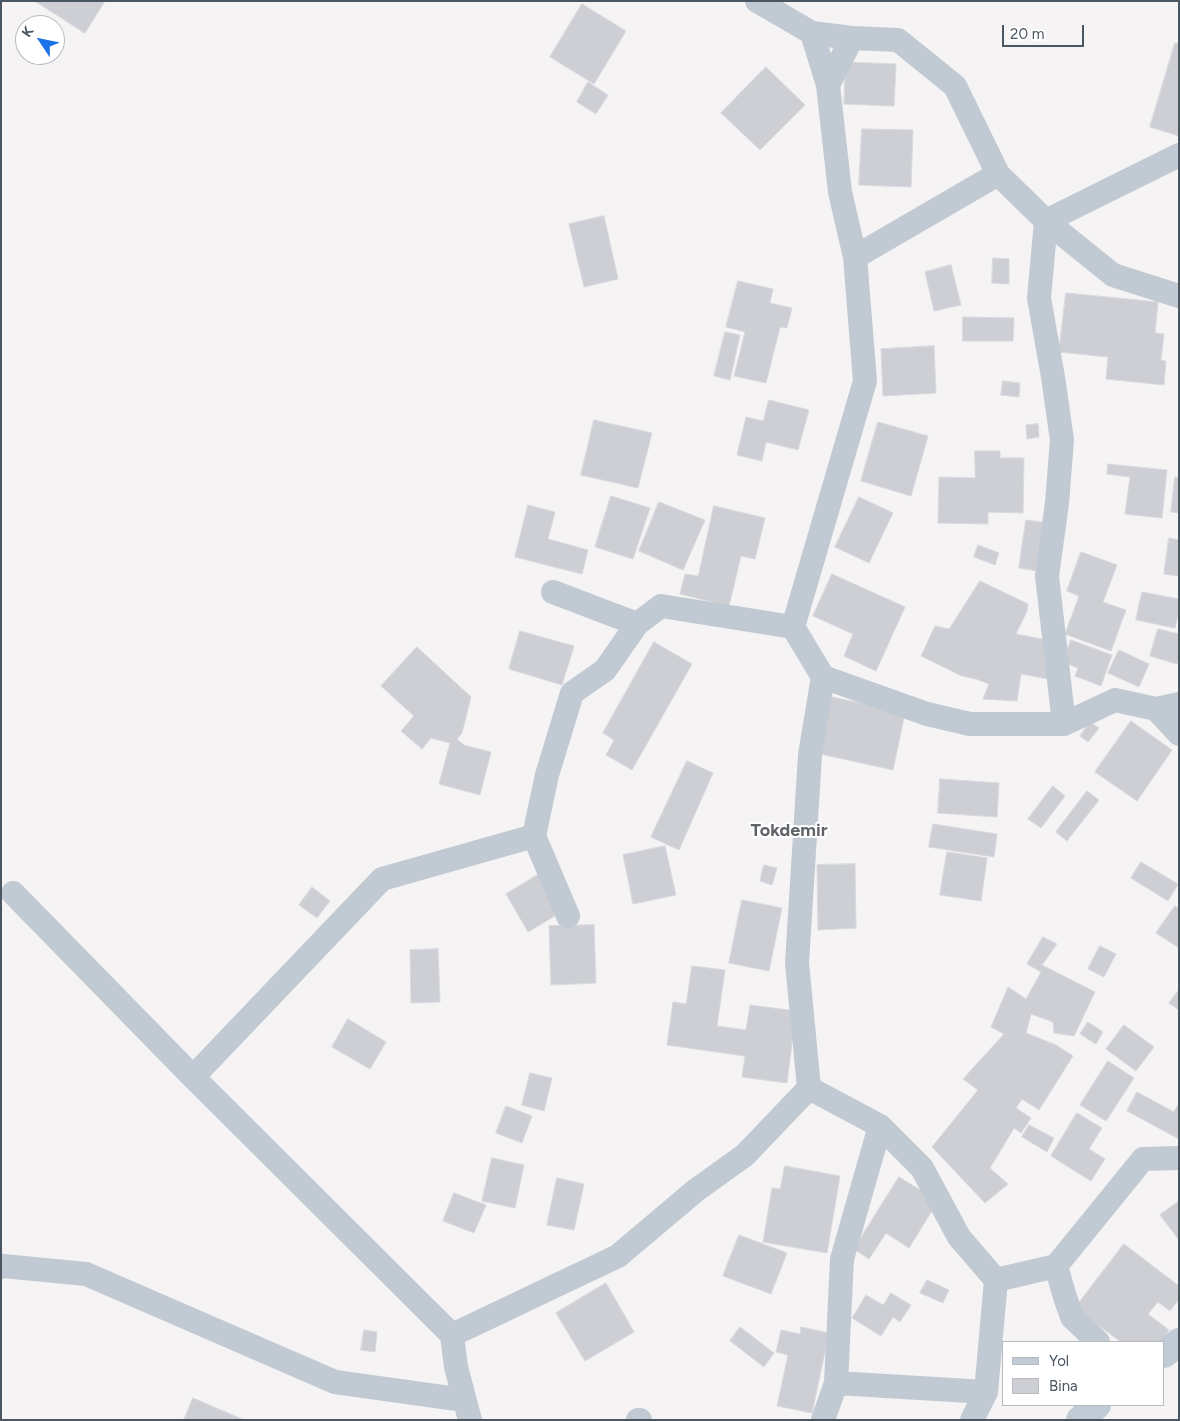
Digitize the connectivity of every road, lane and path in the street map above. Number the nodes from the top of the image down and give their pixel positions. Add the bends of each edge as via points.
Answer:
1 (757, 1) edge
2 (812, 33) junction
3 (852, 38) junction
4 (828, 85) junction
5 (1179, 155) edge
6 (998, 174) junction
7 (1046, 221) junction
8 (854, 257) junction
9 (1179, 296) edge
10 (553, 592) dead end
11 (637, 624) junction
12 (793, 628) junction
13 (823, 677) junction
14 (1168, 707) edge
15 (1064, 724) junction
16 (1179, 734) edge
17 (534, 836) junction
18 (13, 893) dead end
19 (568, 916) dead end
20 (193, 1077) junction
21 (809, 1088) junction
22 (880, 1126) junction
23 (1179, 1158) edge
24 (1056, 1266) junction
25 (1, 1267) edge
26 (996, 1280) junction
27 (452, 1335) junction
28 (1097, 1341) edge
29 (1179, 1342) edge
30 (1165, 1353) edge
31 (836, 1383) junction
32 (986, 1392) junction
33 (1096, 1406) edge
34 (467, 1410) edge
35 (823, 1420) edge
36 (972, 1420) edge
37 (1080, 1420) edge

1 - 2 street
2 - 3 street
2 - 4 street
3 - 4 street
3 - 6 street via 898,40 955,86
4 - 8 street via 840,192
5 - 7 street
6 - 7 street
6 - 8 street
7 - 9 street via 1113,275
7 - 15 street via 1040,298 1062,440 1047,576
8 - 12 street via 865,381
10 - 11 street
11 - 12 street via 661,606
11 - 17 street via 606,670 572,693 547,775
12 - 13 street
13 - 15 street via 927,714 970,724
13 - 21 street via 810,755 797,963
14 - 15 street via 1115,700
14 - 16 street
17 - 19 street
17 - 20 street via 382,879
18 - 20 street
20 - 27 street
21 - 22 street
21 - 27 street via 745,1155 695,1191 618,1256
22 - 26 street via 922,1168 959,1237
22 - 31 street via 842,1259
23 - 24 street via 1143,1159
24 - 26 street
24 - 28 street via 1072,1317
25 - 34 street via 86,1274 335,1382
26 - 32 street
27 - 34 street
29 - 30 street
31 - 32 street
31 - 35 street
32 - 36 street
33 - 37 street

